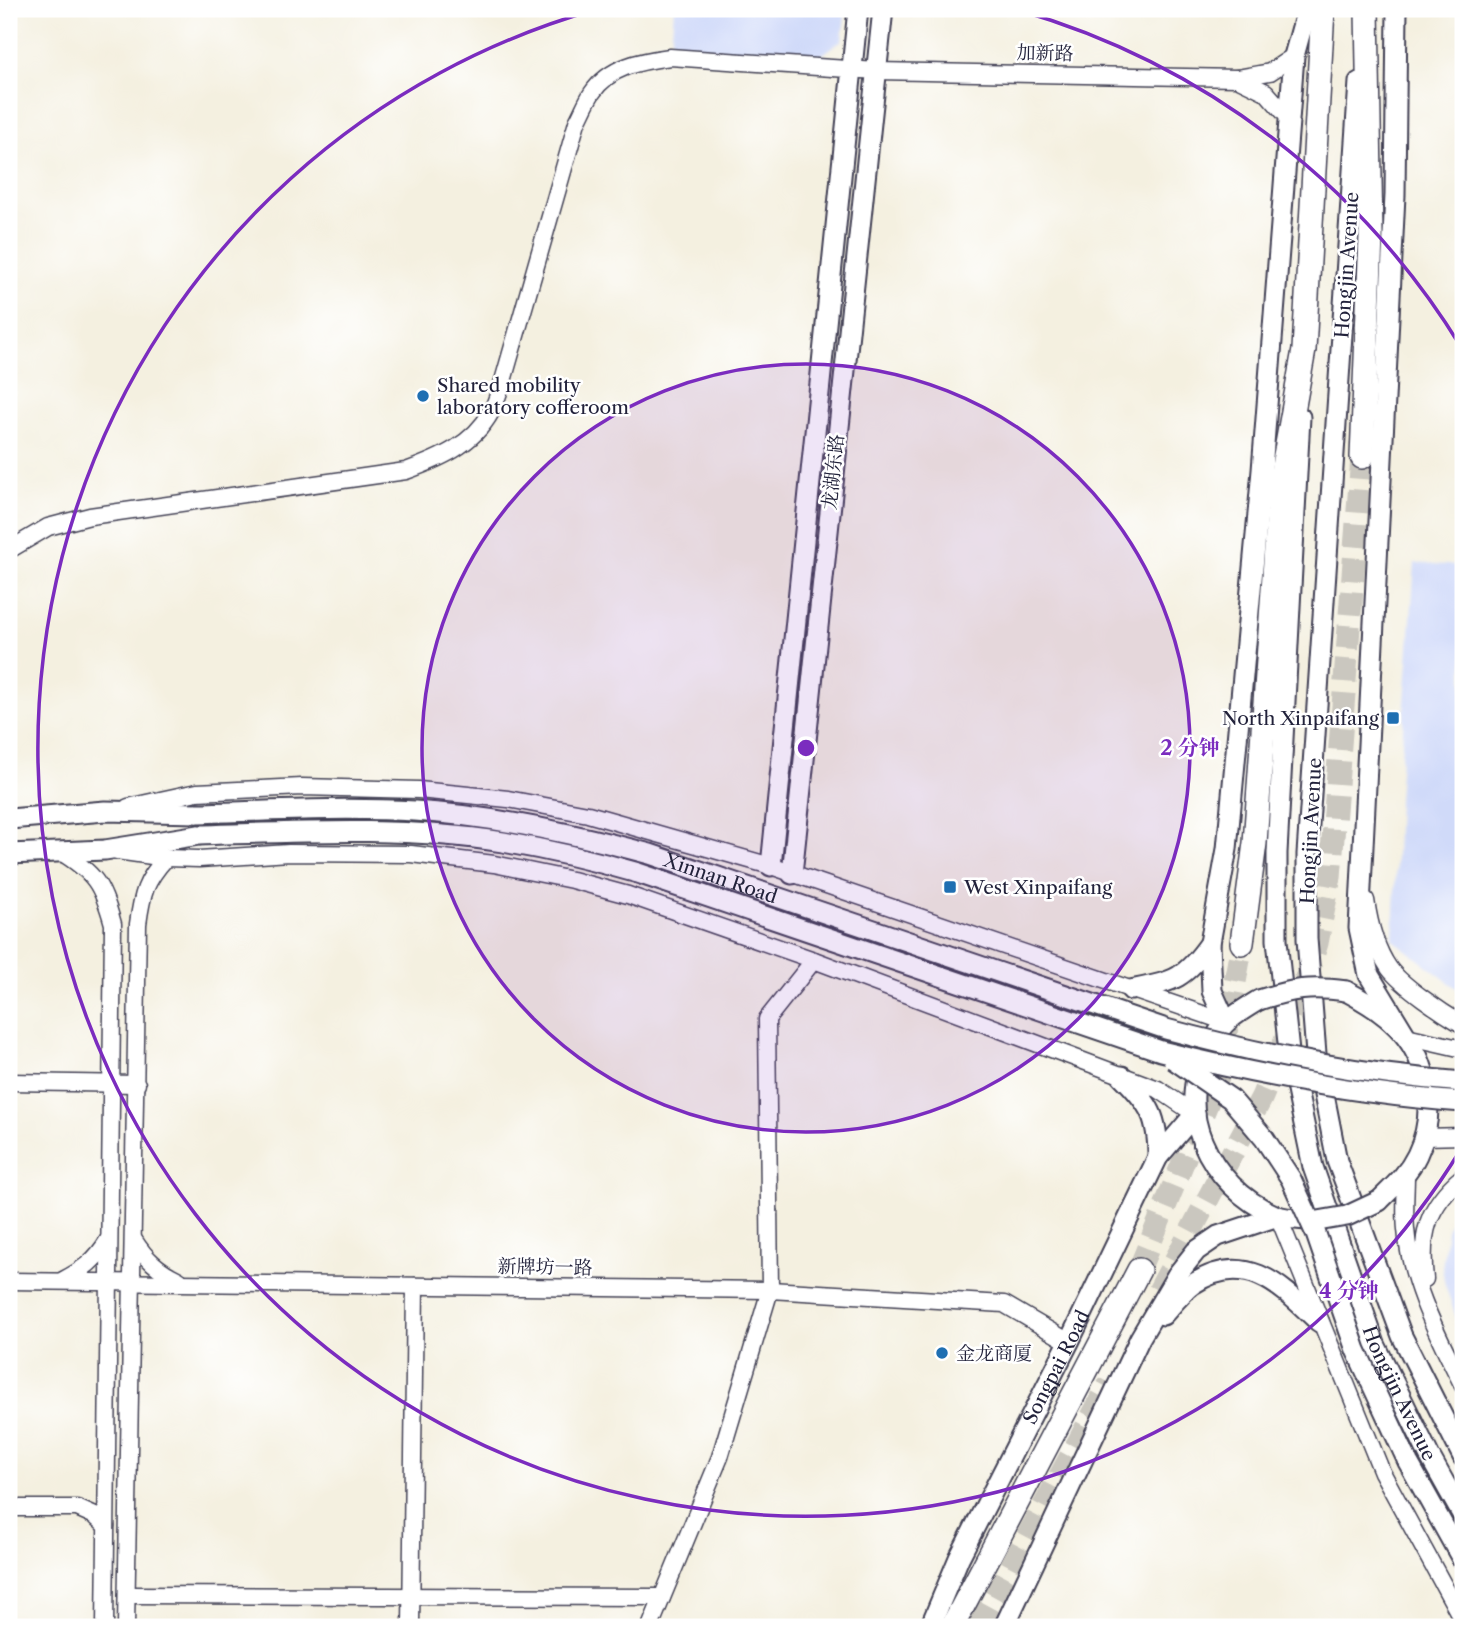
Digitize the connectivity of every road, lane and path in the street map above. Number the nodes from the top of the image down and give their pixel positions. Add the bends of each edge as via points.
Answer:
1 (858, 9) edge
2 (883, 9) edge
3 (1307, 9) edge
4 (1323, 9) edge
5 (1366, 9) edge
6 (1396, 9) edge
7 (1294, 56) junction
8 (852, 69) junction
9 (877, 71) junction
10 (1237, 78) junction
11 (1289, 118) junction
12 (1304, 349) junction
13 (1362, 457) tunnel mouth
14 (9, 550) edge
15 (105, 811) junction
16 (9, 819) edge
17 (104, 850) junction
18 (59, 851) junction
19 (9, 854) edge
20 (166, 858) junction
21 (771, 866) junction
22 (1360, 869) junction
23 (792, 874) junction
24 (1210, 943) junction
25 (1242, 943) tunnel mouth
26 (814, 960) junction
27 (1131, 990) junction
28 (1226, 1022) junction
29 (1463, 1025) edge
30 (1406, 1036) junction
31 (1463, 1049) edge
32 (1161, 1051) junction
33 (1122, 1076) junction
34 (9, 1082) edge
35 (1463, 1082) edge
36 (111, 1083) junction
37 (137, 1084) junction
38 (1463, 1102) edge
39 (1195, 1114) junction
40 (1463, 1136) edge
41 (1424, 1137) junction
42 (1158, 1157) junction
43 (1406, 1174) junction
44 (1463, 1176) edge
45 (1278, 1216) junction
46 (110, 1238) junction
47 (134, 1239) junction
48 (1139, 1270) tunnel mouth
49 (9, 1281) edge
50 (60, 1282) junction
51 (109, 1282) junction
52 (133, 1282) junction
53 (184, 1282) junction
54 (415, 1286) junction
55 (770, 1290) junction
56 (1319, 1322) junction
57 (1435, 1329) junction
58 (1140, 1338) junction
59 (1069, 1342) junction
60 (1463, 1386) edge
61 (1463, 1457) edge
62 (107, 1485) junction
63 (9, 1508) edge
64 (77, 1508) junction
65 (1463, 1516) edge
66 (106, 1526) junction
67 (1463, 1562) edge
68 (127, 1595) junction
69 (411, 1596) junction
70 (662, 1597) junction
71 (1463, 1621) edge
72 (105, 1627) edge
73 (126, 1627) edge
74 (411, 1627) edge
75 (650, 1627) edge
76 (930, 1627) edge
77 (952, 1627) edge
78 (1004, 1627) edge

1 - 8 main road, 龙湖东路
2 - 9 main road, 龙湖东路
3 - 7 main road
4 - 12 highway, Hongjin Avenue
5 - 13 highway, Hongjin Avenue via 1371,236
5 - 61 main road, Hongjin Avenue via 1307,854 1307,939 1316,1054 1336,1161 1402,1336
6 - 22 main road via 1395,195
7 - 10 street via 1269,72
7 - 11 main road
8 - 9 street, 加新路
8 - 14 street, 加新路 via 670,57 640,61 614,72 593,91 577,122 491,413 469,440 441,459 407,471 90,516 48,527
8 - 21 main road, 龙湖东路
9 - 10 street, 加新路
9 - 23 main road, 龙湖东路
10 - 11 street via 1266,92
11 - 24 main road via 1227,849
12 - 25 highway, Hongjin Avenue via 1281,478 1255,843
12 - 65 main road, Hongjin Avenue via 1278,853 1278,940 1289,1052 1314,1167 1375,1344
15 - 16 main road, Xinnan Road
15 - 21 street, Xinnan Road via 197,792 302,787 419,790 508,799 588,814
15 - 35 main road, Xinnan Road, bridge via 415,811 584,836 650,854 1167,1029 1316,1065
17 - 18 main road, Xinnan Road
17 - 20 street, Xinnan Road
17 - 32 main road, Xinnan Road, bridge via 199,835 300,832 414,834 500,842 577,856
18 - 19 main road, Xinnan Road
18 - 36 street via 96,880 113,924
20 - 26 street, Xinnan Road via 411,854 494,864 628,895
20 - 37 street via 150,876 138,924
21 - 23 street, Xinnan Road
22 - 29 street via 1370,925 1389,968
22 - 30 main road via 1359,928 1369,975
23 - 27 street, Xinnan Road
24 - 27 main road via 1180,977
24 - 28 main road via 1212,991
26 - 33 street, Xinnan Road
26 - 55 street via 767,1019
27 - 28 street, Xinnan Road
28 - 30 main road, bridge via 1259,1000 1292,989 1323,988 1346,991 1369,1003
28 - 39 main road via 1203,1054
30 - 31 street
30 - 41 main road via 1422,1067 1427,1090
32 - 38 main road, Xinnan Road, bridge via 1313,1085
32 - 67 main road, bridge via 1231,1099 1291,1179 1316,1234 1356,1350 1408,1462
33 - 39 street, Xinnan Road via 1158,1089
33 - 42 main road via 1154,1114
34 - 36 street
36 - 37 street
36 - 46 street
37 - 47 street
39 - 42 main road, Songpai Road
39 - 45 main road via 1204,1148 1221,1176 1245,1199
40 - 41 street
41 - 43 main road
42 - 59 main road, Songpai Road
43 - 45 main road, bridge via 1379,1201 1346,1216 1318,1220
43 - 57 street via 1406,1230 1415,1275
44 - 57 street via 1436,1203 1424,1236 1425,1278
45 - 56 street
45 - 58 main road via 1218,1236 1196,1251
46 - 50 street via 98,1257
46 - 51 street
47 - 52 street
47 - 53 street via 160,1271
48 - 77 highway, Songpai Road
49 - 50 street, 新牌坊一路
50 - 51 street, 新牌坊一路
51 - 52 street, 新牌坊一路
51 - 62 street
52 - 53 street, 新牌坊一路
52 - 68 street
53 - 54 street, 新牌坊一路
54 - 55 street, 新牌坊一路
54 - 69 street
55 - 59 street, 新牌坊一路 via 1004,1304
55 - 70 street via 720,1457
56 - 58 main road via 1280,1285 1246,1271 1227,1271 1191,1285
56 - 71 street via 1382,1472
57 - 60 street
58 - 78 main road
59 - 76 main road, Songpai Road via 959,1558
62 - 64 street
62 - 66 street
63 - 64 street
64 - 66 street
66 - 72 street
68 - 69 street
68 - 73 street
69 - 70 street
69 - 74 street
70 - 75 street

